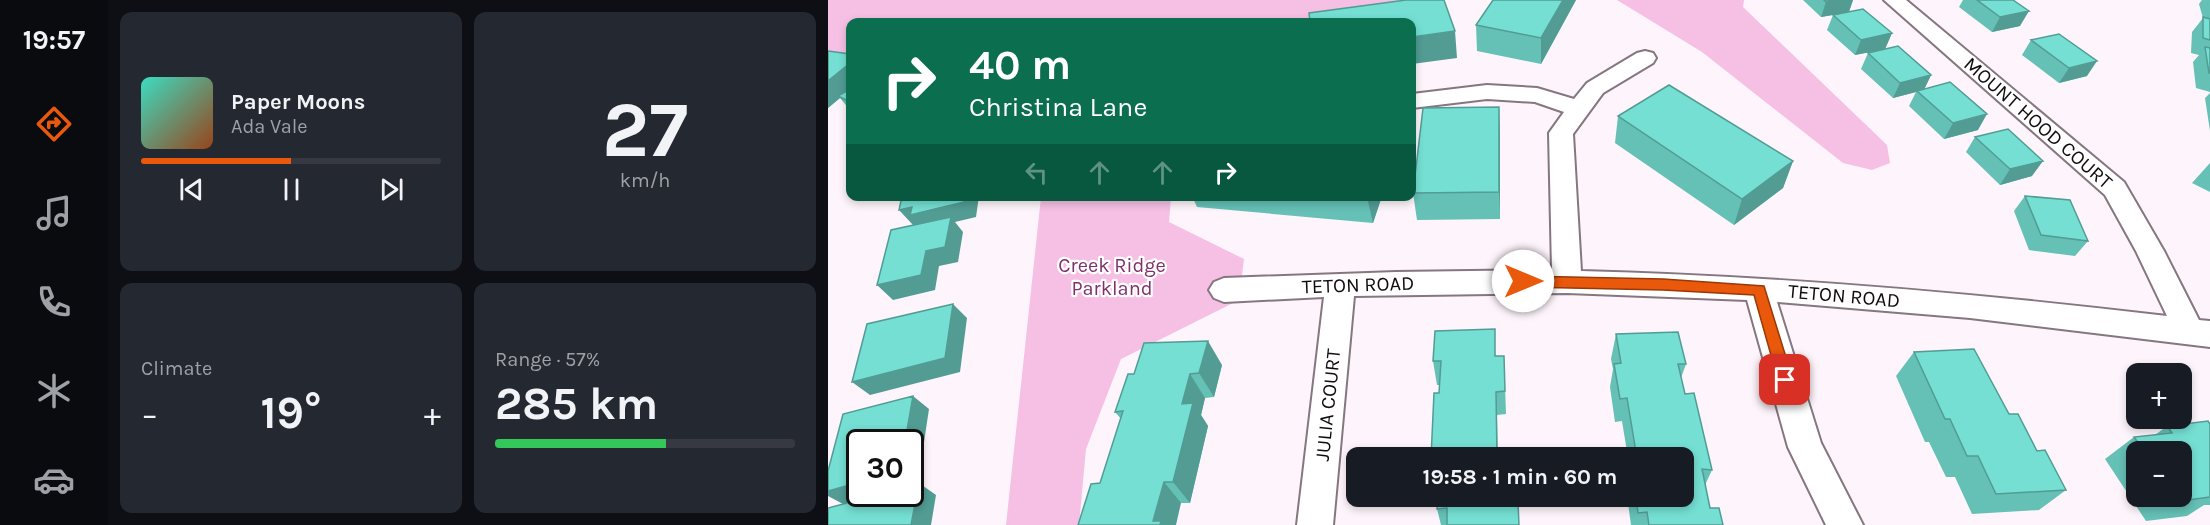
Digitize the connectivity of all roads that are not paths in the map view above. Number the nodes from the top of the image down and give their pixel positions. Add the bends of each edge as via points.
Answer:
1 (1894, 0) edge
2 (1646, 58) dead end
3 (1416, 101) edge
4 (1579, 109) junction
5 (1568, 282) junction
6 (1340, 285) junction
7 (1224, 290) dead end
8 (1759, 290) junction
9 (2200, 333) edge
10 (1315, 525) edge
11 (1845, 525) edge

1 - 9 street, MOUNT HOOD COURT via 2115,189
2 - 4 street via 1595,88
3 - 4 street via 1487,92 1537,95
4 - 5 street via 1561,133
5 - 6 street, TETON ROAD
5 - 8 street, TETON ROAD
6 - 7 street, TETON ROAD
6 - 10 street, JULIA COURT
8 - 9 street, TETON ROAD via 1833,293
8 - 11 street via 1805,447

